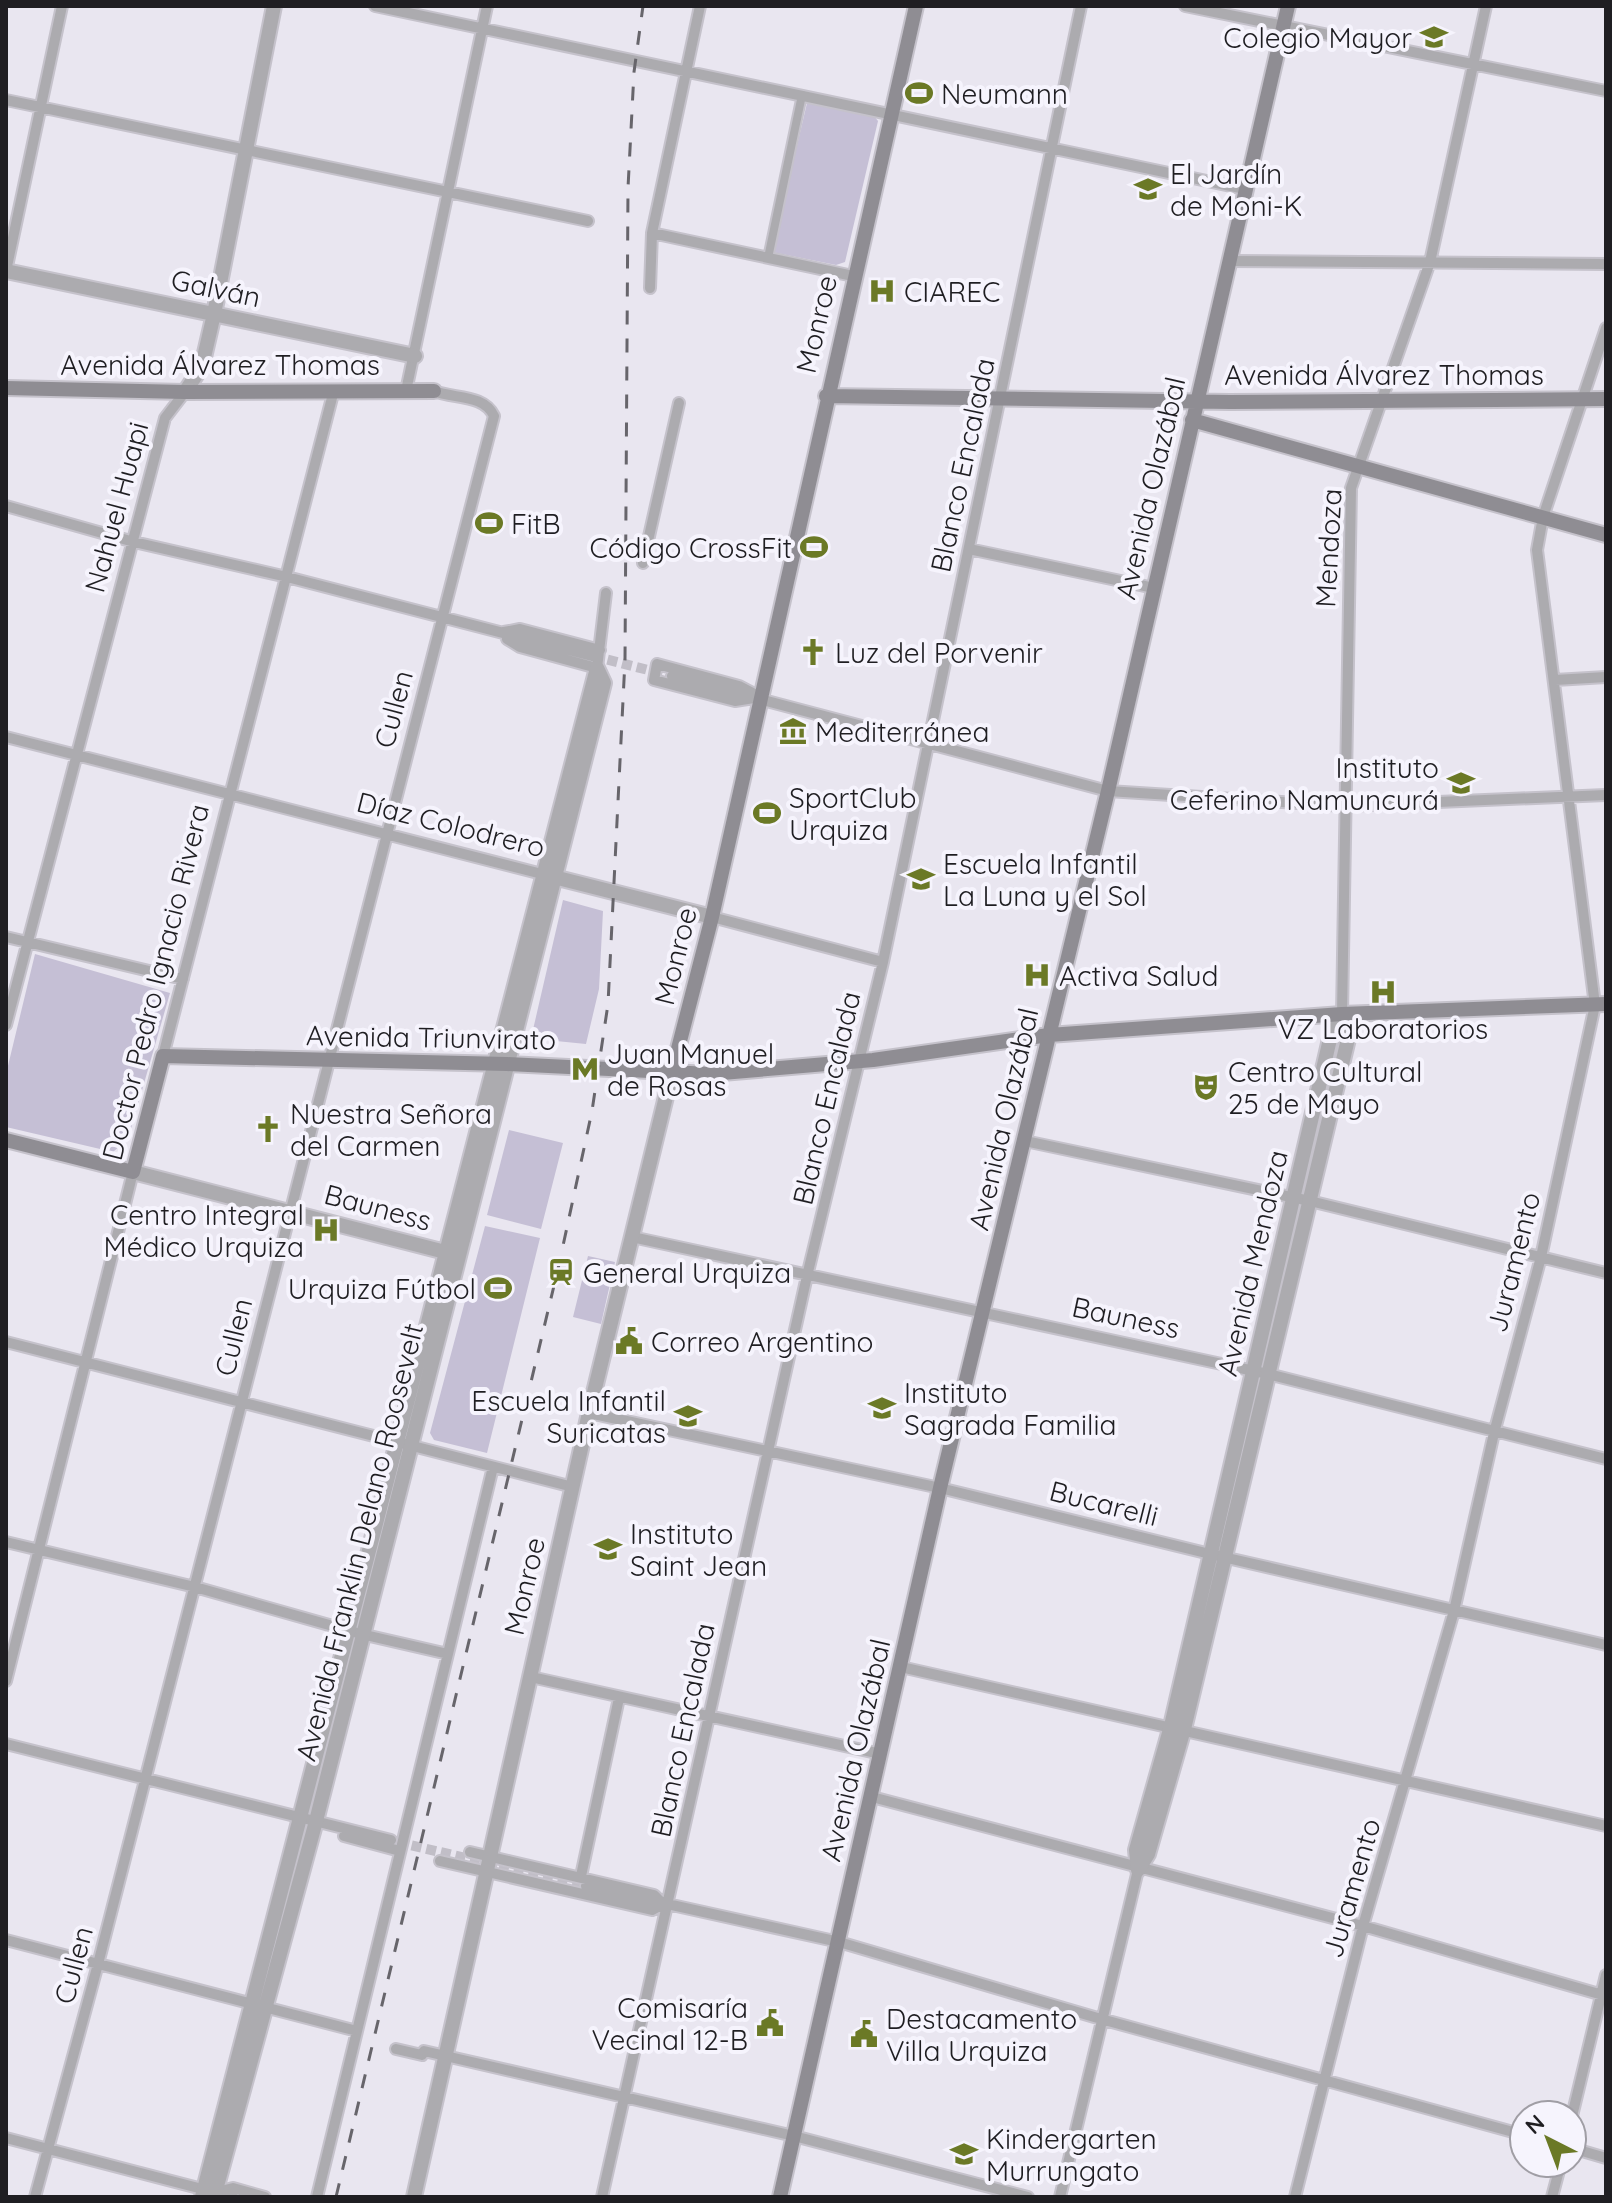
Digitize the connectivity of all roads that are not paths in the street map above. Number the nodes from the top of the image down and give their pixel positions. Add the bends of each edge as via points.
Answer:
1 (62, 6) edge
2 (274, 6) edge
3 (375, 6) edge
4 (487, 6) edge
5 (700, 6) edge
6 (916, 6) edge
7 (1081, 6) edge
8 (1185, 6) edge
9 (1288, 6) edge
10 (1486, 6) edge
11 (1283, 26) junction
12 (482, 28) junction
13 (1472, 65) junction
14 (686, 71) junction
15 (1606, 91) edge
16 (802, 95) junction
17 (6, 100) edge
18 (41, 108) junction
19 (891, 114) junction
20 (1053, 149) junction
21 (244, 150) junction
22 (1245, 189) junction
23 (448, 192) junction
24 (588, 221) dead end
25 (652, 233) junction
26 (768, 258) junction
27 (1229, 261) junction
28 (1430, 262) junction
29 (1606, 264) edge
30 (6, 271) edge
31 (853, 276) junction
32 (650, 288) dead end
33 (214, 314) junction
34 (1606, 328) edge
35 (415, 356) junction
36 (6, 388) edge
37 (334, 390) junction
38 (406, 391) junction
39 (434, 391) joint
40 (185, 392) junction
41 (826, 396) junction
42 (1000, 398) junction
43 (1606, 399) edge
44 (1197, 400) junction
45 (1581, 400) junction
46 (1380, 402) junction
47 (679, 403) dead end
48 (1192, 420) junction
49 (1358, 466) junction
50 (6, 506) edge
51 (1543, 517) junction
52 (1606, 535) edge
53 (134, 542) junction
54 (969, 549) junction
55 (643, 563) dead end
56 (287, 577) junction
57 (1154, 588) junction
58 (606, 593) dead end
59 (442, 618) junction
60 (498, 633) junction
61 (596, 658) junction
62 (672, 676) tunnel mouth
63 (1606, 677) edge
64 (1555, 680) junction
65 (760, 697) junction
66 (6, 737) edge
67 (928, 744) junction
68 (74, 754) junction
69 (1108, 791) junction
70 (231, 795) junction
71 (1606, 795) edge
72 (1571, 797) junction
73 (1344, 806) junction
74 (385, 834) junction
75 (548, 875) junction
76 (712, 917) junction
77 (6, 937) edge
78 (27, 942) junction
79 (883, 962) junction
80 (183, 979) junction
81 (1601, 1004) edge
82 (1342, 1014) junction
83 (6, 1025) edge
84 (1049, 1035) junction
85 (163, 1056) junction
86 (328, 1061) junction
87 (858, 1061) junction
88 (500, 1064) junction
89 (672, 1072) junction
90 (6, 1140) edge
91 (1025, 1141) junction
92 (133, 1172) junction
93 (1294, 1198) junction
94 (1310, 1201) junction
95 (289, 1210) junction
96 (632, 1237) junction
97 (451, 1254) junction
98 (1541, 1257) junction
99 (1606, 1273) edge
100 (807, 1276) junction
101 (983, 1312) junction
102 (6, 1342) edge
103 (86, 1363) junction
104 (1261, 1372) junction
105 (242, 1404) junction
106 (589, 1413) junction
107 (1494, 1433) junction
108 (403, 1445) junction
109 (768, 1451) junction
110 (1606, 1459) edge
111 (493, 1467) junction
112 (573, 1487) junction
113 (940, 1488) junction
114 (6, 1542) edge
115 (39, 1551) junction
116 (1217, 1556) junction
117 (195, 1587) junction
118 (1454, 1611) junction
119 (355, 1631) junction
120 (1606, 1645) edge
121 (448, 1654) junction
122 (901, 1667) junction
123 (531, 1677) junction
124 (6, 1681) edge
125 (619, 1698) junction
126 (707, 1717) junction
127 (1178, 1727) junction
128 (6, 1744) edge
129 (881, 1754) junction
130 (145, 1777) junction
131 (1407, 1781) junction
132 (872, 1797) junction
133 (300, 1818) junction
134 (319, 1822) junction
135 (1606, 1826) edge
136 (404, 1836) junction
137 (391, 1840) tunnel mouth
138 (400, 1851) junction
139 (470, 1852) dead end
140 (491, 1857) junction
141 (440, 1861) dead end
142 (1138, 1870) junction
143 (487, 1873) junction
144 (584, 1881) junction
145 (666, 1904) junction
146 (1363, 1926) junction
147 (6, 1940) edge
148 (839, 1942) junction
149 (98, 1964) junction
150 (1606, 1975) edge
151 (1604, 1996) edge
152 (261, 2005) junction
153 (1101, 2019) junction
154 (357, 2031) junction
155 (396, 2049) dead end
156 (446, 2056) junction
157 (1325, 2080) junction
158 (624, 2096) junction
159 (1577, 2099) edge
160 (1508, 2131) edge
161 (794, 2136) junction
162 (6, 2138) edge
163 (48, 2149) junction
164 (211, 2194) edge
165 (35, 2197) edge
166 (233, 2197) edge
167 (265, 2197) edge
168 (317, 2197) edge
169 (414, 2197) edge
170 (602, 2197) edge
171 (780, 2197) edge
172 (1028, 2197) edge
173 (1060, 2197) edge
174 (1295, 2197) edge

1 - 18 street
2 - 21 street, Nahuel Huapi
3 - 12 street
4 - 12 street
5 - 14 street
6 - 19 main road, Monroe
7 - 20 street, Blanco Encalada
8 - 11 street
9 - 11 main road, Avenida Olazábal
10 - 13 street, Mendoza
11 - 13 street
11 - 22 main road, Avenida Olazábal
12 - 14 street
12 - 23 street
13 - 15 street
13 - 28 street, Mendoza
14 - 16 street
14 - 25 street
16 - 19 street
16 - 26 street
17 - 18 street
18 - 21 street
18 - 30 street
19 - 20 street
19 - 31 main road, Monroe
20 - 22 street
20 - 42 street, Blanco Encalada
21 - 23 street
21 - 33 street, Nahuel Huapi
22 - 27 main road, Avenida Olazábal
23 - 24 street
23 - 35 street
25 - 26 street
25 - 32 street
26 - 31 street
27 - 28 street
27 - 44 main road, Avenida Olazábal
28 - 29 street
28 - 46 street, Mendoza
30 - 33 street, Galván
31 - 41 main road, Monroe
33 - 35 street, Galván
33 - 40 street, Nahuel Huapi via 202,366
34 - 45 street, Juramento
35 - 38 street
36 - 40 main road, Avenida Álvarez Thomas
37 - 38 main road, Avenida Álvarez Thomas
37 - 40 main road, Avenida Álvarez Thomas
37 - 56 street, Doctor Pedro Ignacio Rivera
38 - 39 main road, Avenida Álvarez Thomas
39 - 59 street, Cullen via 479,401 494,416
40 - 53 street, Nahuel Huapi via 165,418
41 - 42 main road, Avenida Álvarez Thomas
41 - 65 main road, Monroe
42 - 44 main road, Avenida Álvarez Thomas
42 - 54 street, Blanco Encalada
43 - 45 main road, Avenida Álvarez Thomas
44 - 46 main road, Avenida Álvarez Thomas
44 - 48 main road, Avenida Olazábal
45 - 46 main road, Avenida Álvarez Thomas
45 - 51 street, Juramento
46 - 49 street, Mendoza
47 - 55 street
48 - 49 main road
48 - 57 main road, Avenida Olazábal
49 - 51 main road
49 - 73 street, Mendoza via 1351,488
50 - 53 street
51 - 52 main road
51 - 64 street, Juramento via 1537,550
53 - 56 street
53 - 68 street, Nahuel Huapi
54 - 57 street
54 - 67 street, Blanco Encalada
56 - 59 street
56 - 70 street, Doctor Pedro Ignacio Rivera
57 - 69 main road, Avenida Olazábal
58 - 61 street, Avenida Franklin Delano Roosevelt
59 - 60 street
59 - 74 street, Cullen
60 - 61 street via 520,647
60 - 61 street via 520,629
61 - 75 street, Avenida Franklin Delano Roosevelt
62 - 65 street
63 - 64 street
64 - 72 street, Juramento
65 - 65 street via 739,686 657,664 654,680 735,701
65 - 67 street
65 - 76 main road, Monroe
66 - 68 street, Díaz Colodrero
67 - 69 street
67 - 79 street, Blanco Encalada
68 - 70 street, Díaz Colodrero
68 - 78 street, Nahuel Huapi
69 - 73 street
69 - 84 main road, Avenida Olazábal
70 - 74 street, Díaz Colodrero
70 - 80 street, Doctor Pedro Ignacio Rivera
71 - 72 street
72 - 73 street
72 - 81 street, Juramento
73 - 82 street, Mendoza
74 - 75 street, Díaz Colodrero
74 - 86 street, Cullen
75 - 76 street, Díaz Colodrero
75 - 88 street, Avenida Franklin Delano Roosevelt
76 - 79 street, Díaz Colodrero
76 - 89 main road, Monroe
77 - 78 street
78 - 80 street
78 - 83 street, Nahuel Huapi
79 - 87 street, Blanco Encalada
80 - 85 street, Doctor Pedro Ignacio Rivera
81 - 82 main road, Avenida Triunvirato
81 - 98 street, Juramento
82 - 84 main road, Avenida Triunvirato
82 - 93 street, Avenida Mendoza via 1330,1039
82 - 94 street, Avenida Mendoza via 1348,1039
84 - 87 main road, Avenida Triunvirato
84 - 91 main road, Avenida Olazábal
85 - 86 main road, Avenida Triunvirato
85 - 92 main road, Doctor Pedro Ignacio Rivera
86 - 88 main road, Avenida Triunvirato
86 - 95 street, Cullen
87 - 89 main road, Avenida Triunvirato via 710,1074
87 - 100 street, Blanco Encalada
88 - 89 main road, Avenida Triunvirato
88 - 97 street, Avenida Franklin Delano Roosevelt
89 - 96 street, Monroe
90 - 92 main road, Bauness
91 - 93 street
91 - 101 main road, Avenida Olazábal
92 - 95 street, Bauness
92 - 103 street, Doctor Pedro Ignacio Rivera
93 - 94 street
93 - 104 street, Avenida Mendoza
94 - 98 street
94 - 104 street, Avenida Mendoza
95 - 97 street, Bauness
95 - 105 street, Cullen
96 - 100 street, Bauness
96 - 106 street, Monroe
97 - 108 street, Avenida Franklin Delano Roosevelt
98 - 99 street
98 - 107 street, Juramento
100 - 101 street, Bauness
100 - 109 street, Blanco Encalada
101 - 104 street, Bauness
101 - 113 main road, Avenida Olazábal
102 - 103 street
103 - 105 street
103 - 115 street, Doctor Pedro Ignacio Rivera
104 - 107 street, Bauness
104 - 116 street, Avenida Mendoza
105 - 108 street
105 - 117 street, Cullen
106 - 109 street, Bucarelli
106 - 112 street, Monroe
107 - 110 street, Bauness
107 - 118 street, Juramento
108 - 111 street
108 - 119 street, Avenida Franklin Delano Roosevelt
109 - 113 street, Bucarelli
109 - 126 street, Blanco Encalada
111 - 112 street
111 - 121 street
112 - 123 street, Monroe
113 - 116 street, Bucarelli
113 - 122 main road, Avenida Olazábal
114 - 115 street
115 - 117 street
115 - 124 street, Doctor Pedro Ignacio Rivera
116 - 118 street, Bucarelli
116 - 127 street, Avenida Mendoza
117 - 119 street
117 - 130 street, Cullen
118 - 120 street, Bucarelli
118 - 131 street, Juramento
119 - 121 street
119 - 133 street, Avenida Franklin Delano Roosevelt
119 - 134 street, Avenida Franklin Delano Roosevelt
121 - 136 street
122 - 127 street
122 - 129 main road, Avenida Olazábal
123 - 125 street
123 - 140 street, Monroe
125 - 126 street
125 - 144 street
126 - 129 street
126 - 145 street, Blanco Encalada
127 - 131 street
127 - 142 street, Avenida Mendoza via 1148,1854
128 - 130 street
129 - 132 main road, Avenida Olazábal
130 - 133 street
130 - 149 street, Cullen
131 - 135 street
131 - 146 street, Juramento
132 - 142 street
132 - 148 main road, Avenida Olazábal
133 - 134 street
133 - 152 street, Avenida Franklin Delano Roosevelt
134 - 136 street via 330,1819
134 - 137 street
134 - 138 street via 327,1831
134 - 152 street, Avenida Franklin Delano Roosevelt
136 - 138 street
138 - 154 street
139 - 140 street
140 - 143 street, Monroe
140 - 144 street
141 - 143 street
142 - 146 street
142 - 153 street
143 - 145 street via 652,1910
143 - 156 street, Monroe
144 - 145 street via 654,1895
145 - 148 street
145 - 158 street, Blanco Encalada
146 - 151 street
146 - 157 street, Juramento
147 - 149 street
148 - 153 street
148 - 161 main road, Avenida Olazábal
149 - 152 street
149 - 163 street, Cullen
150 - 151 street
151 - 159 street
152 - 154 street
152 - 164 street, Avenida Franklin Delano Roosevelt
153 - 157 street
153 - 173 street
154 - 168 street
155 - 156 street
156 - 158 street
156 - 169 street, Monroe
157 - 160 street
157 - 174 street, Juramento
158 - 161 street
158 - 170 street, Blanco Encalada
161 - 171 main road, Avenida Olazábal
161 - 172 street
162 - 163 street
163 - 164 street
163 - 165 street, Cullen
164 - 166 street
164 - 167 street via 233,2188

